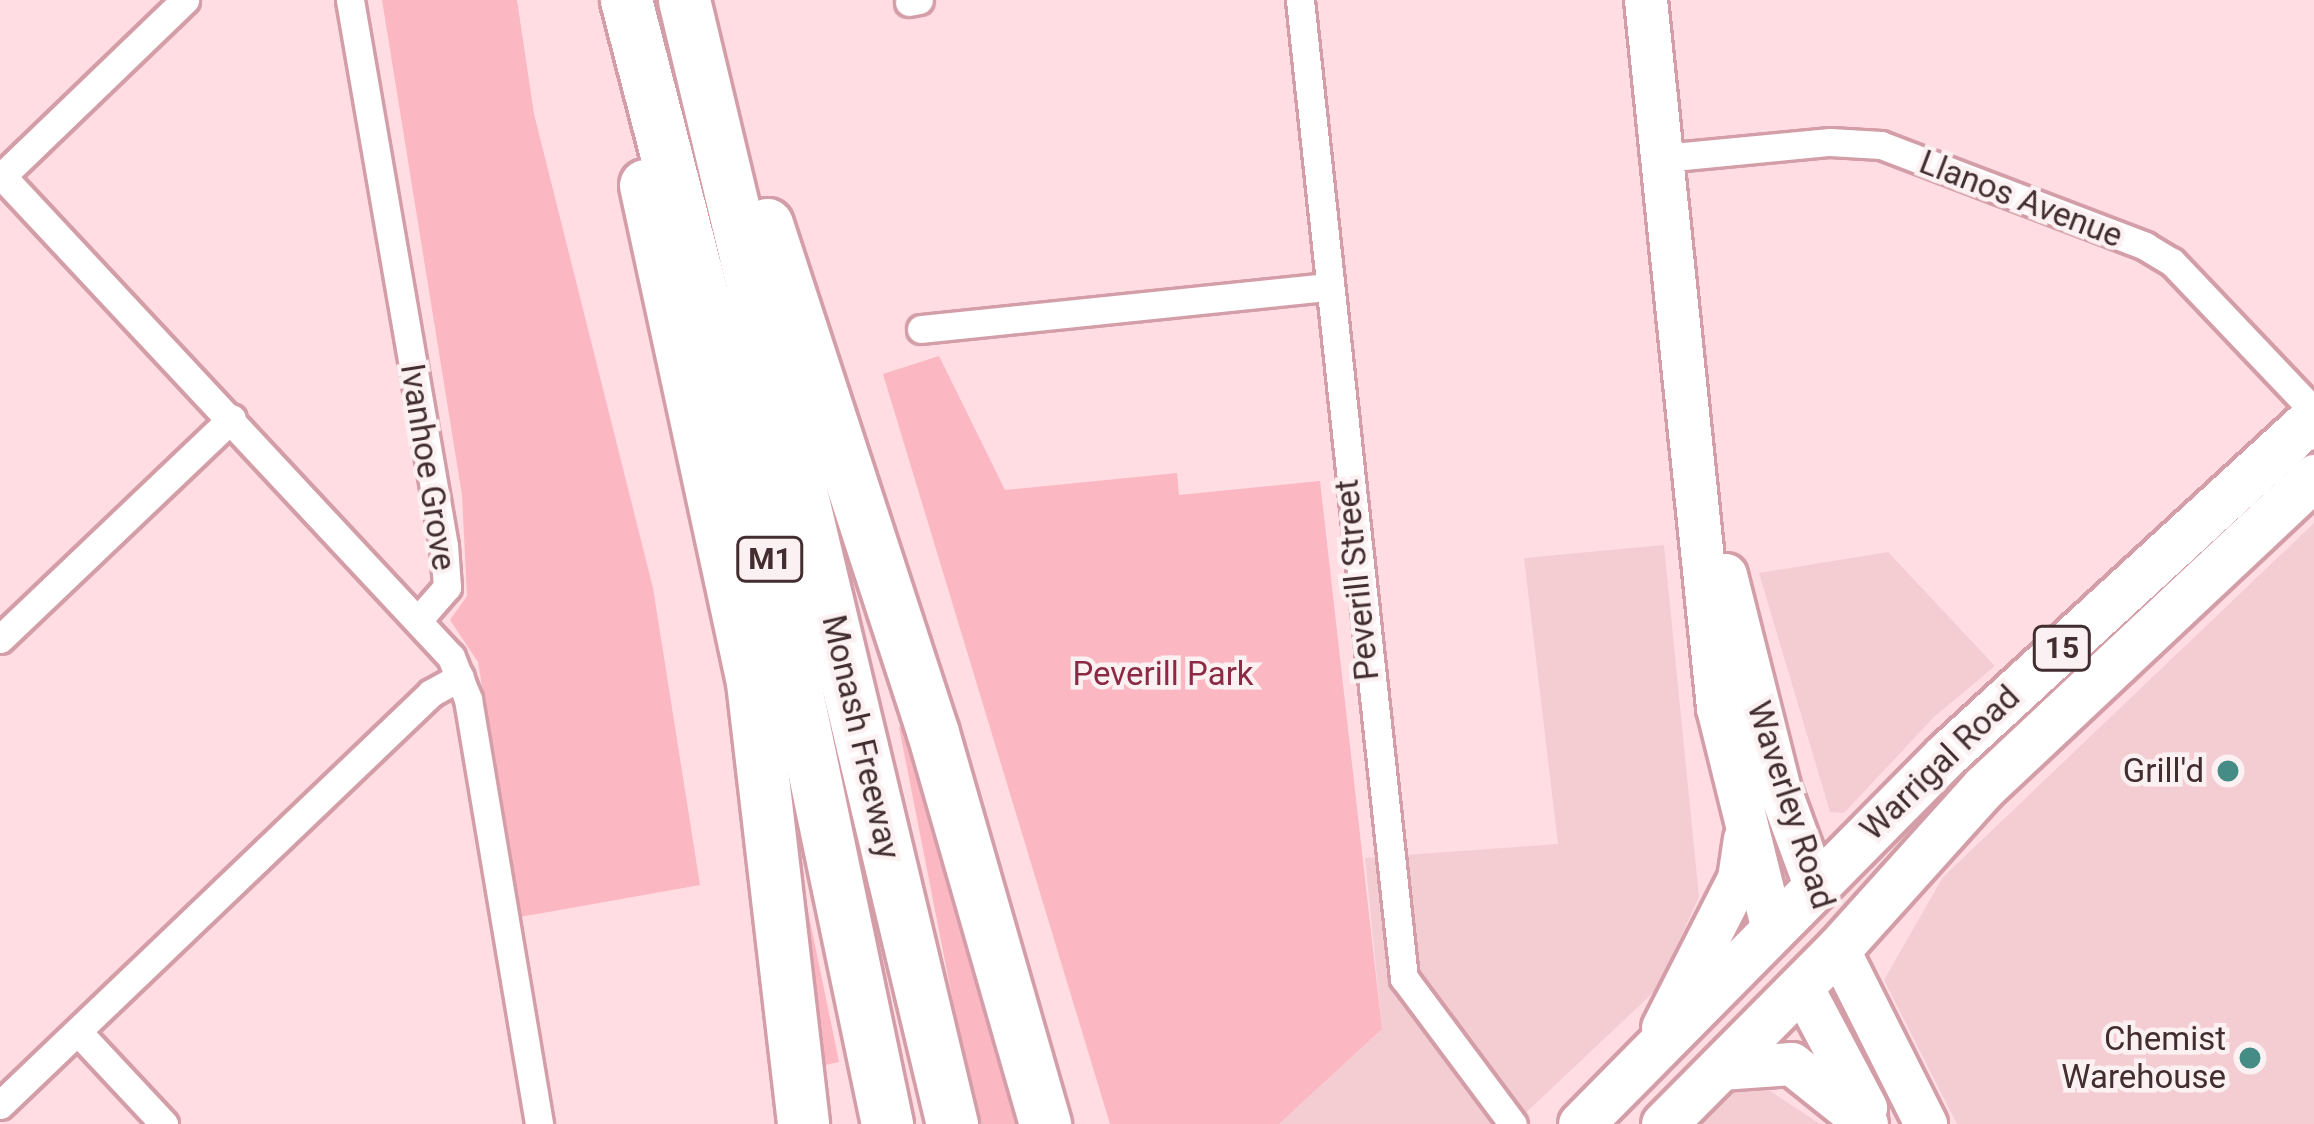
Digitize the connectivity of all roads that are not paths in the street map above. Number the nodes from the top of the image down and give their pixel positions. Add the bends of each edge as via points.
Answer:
1 (185, 0) edge
2 (350, 0) edge
3 (609, 0) edge
4 (626, 0) edge
5 (684, 0) edge
6 (919, 0) edge
7 (1300, 0) edge
8 (1646, 0) edge
9 (908, 2) edge
10 (704, 74) junction
11 (1663, 158) junction
12 (1, 176) edge
13 (1327, 287) junction
14 (921, 328) dead end
15 (2314, 414) edge
16 (232, 418) junction
17 (1693, 471) junction
18 (2314, 476) edge
19 (420, 618) junction
20 (0, 639) edge
21 (460, 676) junction
22 (1746, 838) junction
23 (1815, 885) junction
24 (1773, 930) junction
25 (1838, 950) junction
26 (1802, 987) junction
27 (78, 1032) junction
28 (1721, 1069) junction
29 (1633, 1074) junction
30 (0, 1105) edge
31 (164, 1124) edge
32 (539, 1124) edge
33 (803, 1124) edge
34 (887, 1124) edge
35 (952, 1124) edge
36 (1045, 1124) edge
37 (1513, 1124) edge
38 (1581, 1124) edge
39 (1664, 1124) edge
40 (1867, 1124) edge
41 (1877, 1124) edge
42 (1926, 1124) edge

1 - 12 street
2 - 19 street, Ivanhoe Grove via 444,546 447,587
3 - 33 highway via 752,682
4 - 34 highway, Monash Freeway / M1 via 769,556
5 - 10 highway, Monash Freeway / M1
6 - 9 street
7 - 13 street, Peverill Street
8 - 11 main road, Waverley Road
10 - 35 highway, Monash Freeway / M1
10 - 36 highway via 778,250 843,443
11 - 15 street, Llanos Avenue via 1830,142 1881,146 2145,246 2172,262
11 - 17 main road, Waverley Road
12 - 16 street
13 - 14 street
13 - 37 street, Peverill Street via 1404,978
15 - 23 highway, Warrigal Road / 15
16 - 19 street
16 - 20 street
17 - 22 main road, Waverley Road via 1718,708
17 - 23 main road, Waverley Road via 1780,790
18 - 25 highway, Warrigal Road / 15 via 1984,787
19 - 21 street, Ivanhoe Grove
21 - 27 street via 431,693
21 - 32 street, Ivanhoe Grove
22 - 24 main road, Waverley Road
22 - 29 main road via 1739,879 1711,939
23 - 24 highway, Warrigal Road / 15
23 - 25 highway, Waverley Road
24 - 26 highway, Waverley Road
24 - 29 highway, Warrigal Road / 15
25 - 26 highway, Warrigal Road / 15
25 - 42 main road, Waverley Road
26 - 28 highway, Warrigal Road / 15
26 - 41 main road, Waverley Road
27 - 30 street
27 - 31 street
28 - 39 highway, Warrigal Road / 15
28 - 40 main road via 1792,1064
29 - 38 highway, Warrigal Road / 15

